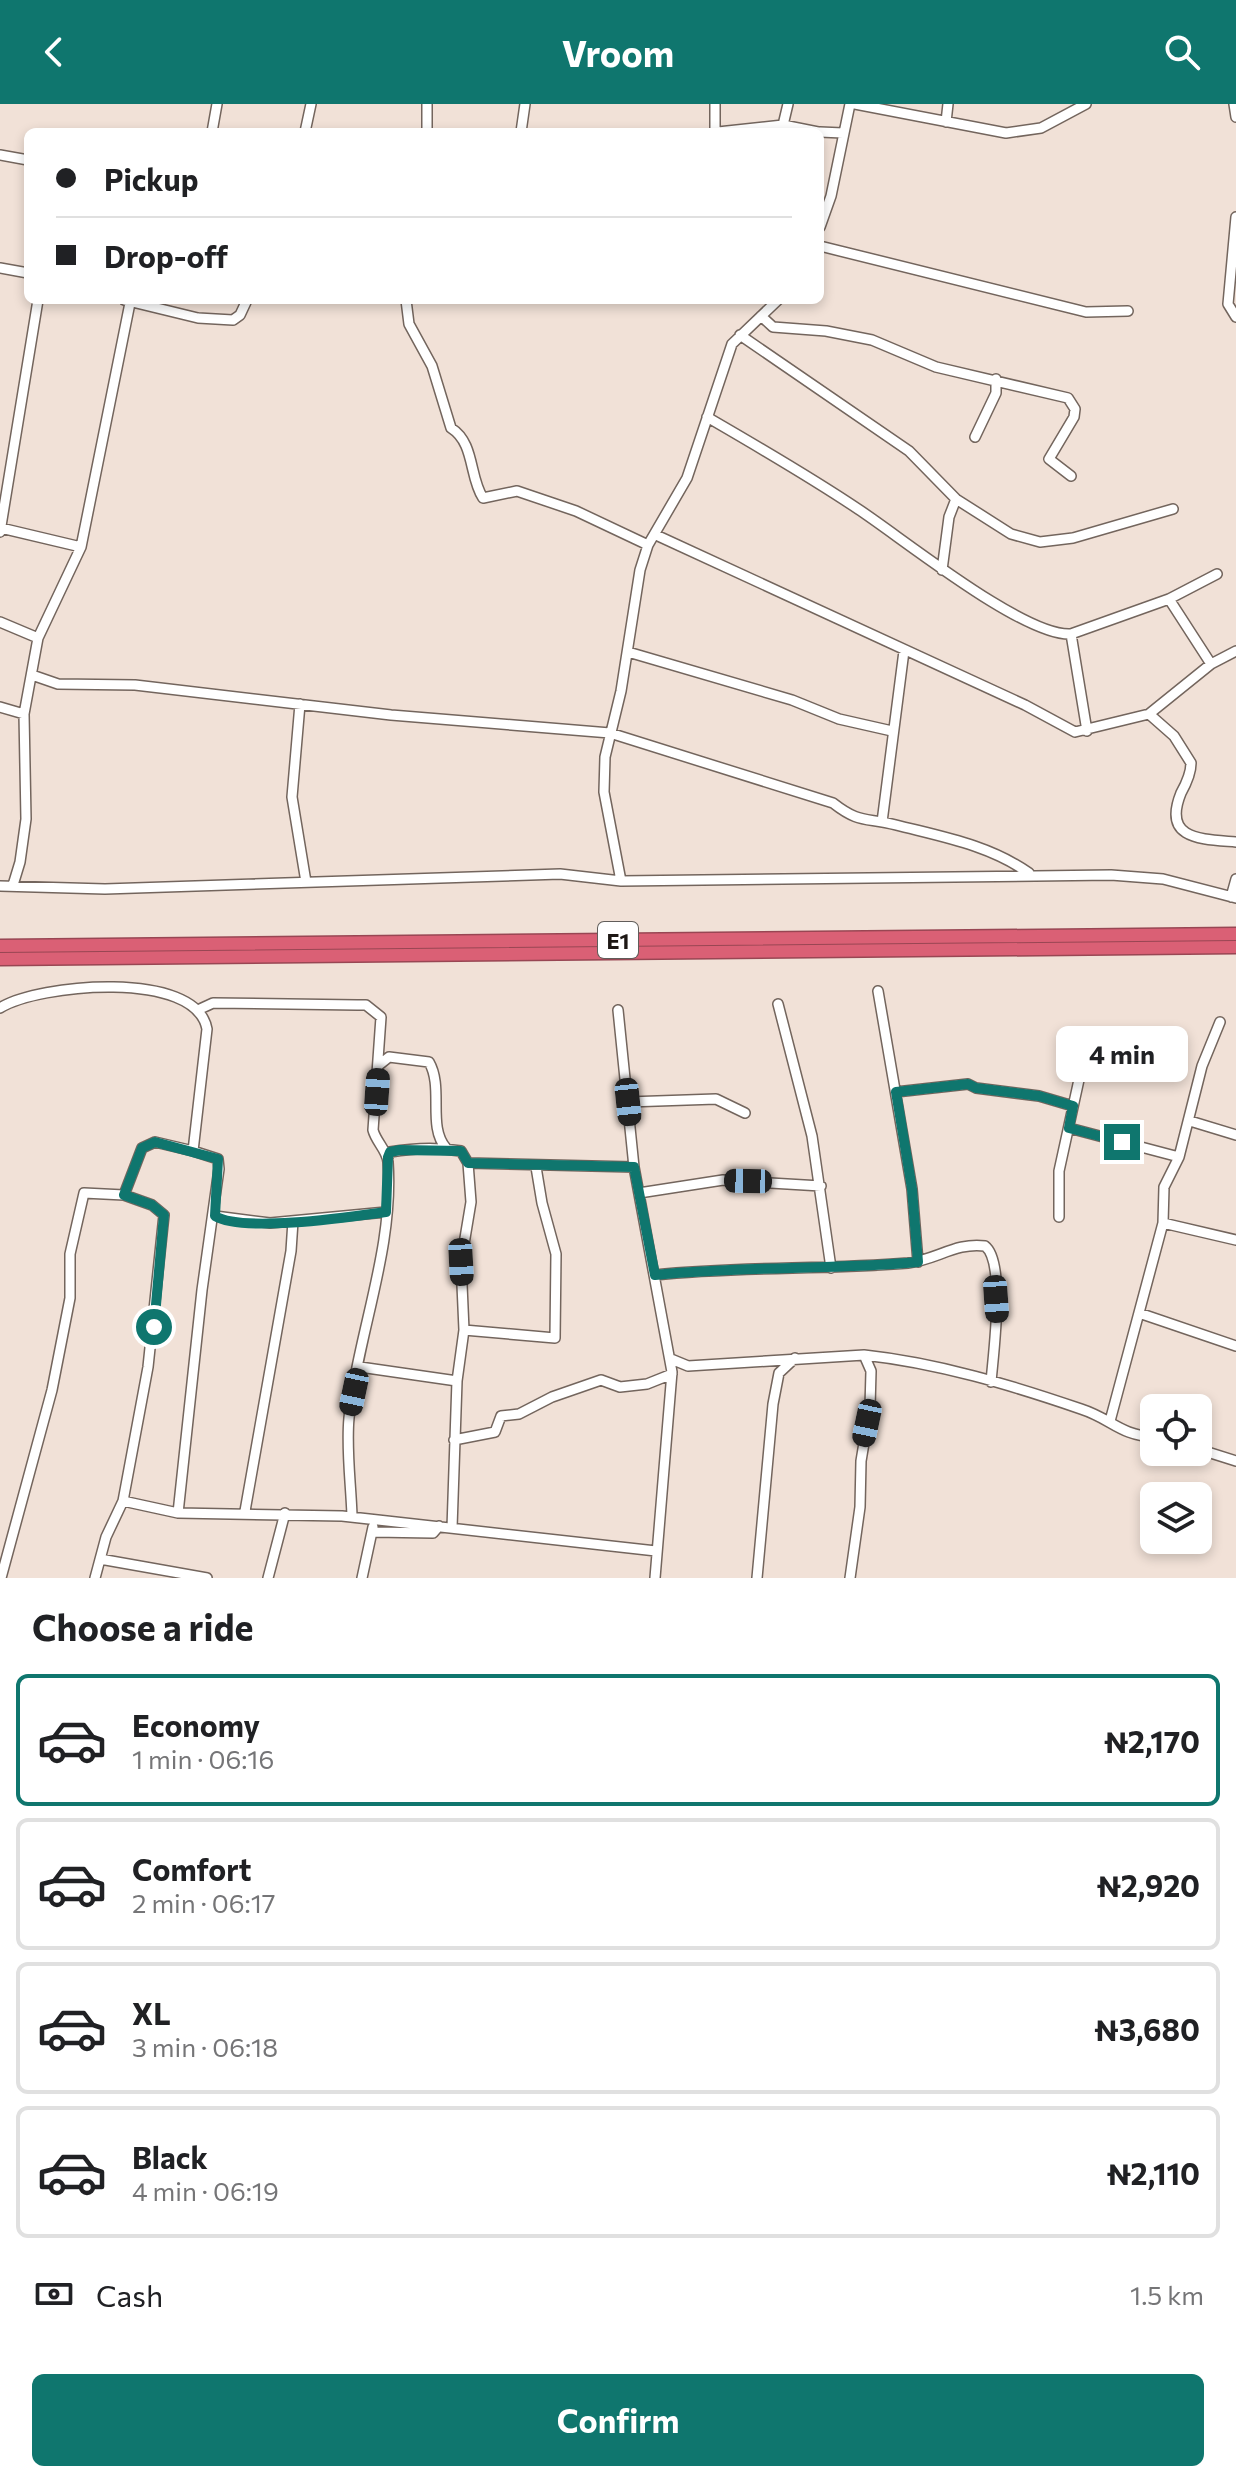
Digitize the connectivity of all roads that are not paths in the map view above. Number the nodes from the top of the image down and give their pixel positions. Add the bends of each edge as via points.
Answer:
1 (217, 104) edge
2 (311, 104) edge
3 (427, 104) edge
4 (525, 104) edge
5 (715, 104) edge
6 (788, 104) edge
7 (853, 104) edge
8 (948, 104) edge
9 (1086, 104) edge
10 (1234, 104) edge
11 (1236, 117) edge
12 (946, 122) junction
13 (783, 125) junction
14 (213, 128) edge
15 (306, 128) edge
16 (427, 128) edge
17 (522, 128) edge
18 (717, 128) edge
19 (755, 128) edge
20 (798, 128) edge
21 (824, 132) edge
22 (843, 133) junction
23 (0, 155) edge
24 (24, 159) edge
25 (824, 216) edge
26 (1236, 217) edge
27 (824, 247) edge
28 (0, 268) edge
29 (24, 272) edge
30 (37, 304) edge
31 (126, 304) edge
32 (142, 304) edge
33 (245, 304) edge
34 (406, 304) edge
35 (774, 304) edge
36 (1128, 311) dead end
37 (761, 316) junction
38 (1236, 317) edge
39 (740, 335) junction
40 (996, 379) junction
41 (707, 417) junction
42 (975, 437) dead end
43 (1071, 476) dead end
44 (956, 499) junction
45 (1173, 509) dead end
46 (0, 530) edge
47 (656, 535) junction
48 (648, 545) junction
49 (81, 547) junction
50 (942, 570) junction
51 (1217, 574) dead end
52 (1169, 599) junction
53 (0, 622) edge
54 (1071, 634) junction
55 (38, 638) junction
56 (904, 651) junction
57 (1236, 651) edge
58 (628, 652) junction
59 (1211, 664) junction
60 (32, 675) junction
61 (300, 704) junction
62 (0, 707) edge
63 (24, 714) junction
64 (1149, 714) junction
65 (892, 731) junction
66 (1087, 731) junction
67 (610, 733) junction
68 (882, 822) junction
69 (1236, 842) edge
70 (1031, 874) junction
71 (1236, 879) edge
72 (621, 881) junction
73 (306, 882) junction
74 (13, 885) junction
75 (0, 886) edge
76 (1233, 897) edge
77 (1236, 934) edge
78 (0, 946) edge
79 (1236, 947) edge
80 (0, 959) edge
81 (878, 991) dead end
82 (778, 1004) dead end
83 (0, 1008) edge
84 (200, 1009) junction
85 (618, 1010) dead end
86 (1220, 1022) dead end
87 (379, 1065) junction
88 (1082, 1066) dead end
89 (896, 1092) junction
90 (628, 1102) junction
91 (1073, 1106) junction
92 (745, 1113) dead end
93 (1190, 1121) junction
94 (1069, 1128) junction
95 (1236, 1135) edge
96 (446, 1148) junction
97 (193, 1151) junction
98 (388, 1157) junction
99 (1179, 1157) junction
100 (468, 1163) junction
101 (536, 1167) junction
102 (634, 1167) junction
103 (821, 1186) junction
104 (639, 1193) junction
105 (124, 1195) junction
106 (386, 1212) junction
107 (215, 1216) junction
108 (1059, 1217) dead end
109 (293, 1221) junction
110 (1163, 1223) junction
111 (1236, 1240) edge
112 (918, 1262) junction
113 (831, 1268) junction
114 (655, 1275) junction
115 (1139, 1313) junction
116 (464, 1330) junction
117 (1236, 1346) edge
118 (864, 1355) junction
119 (795, 1358) junction
120 (887, 1358) junction
121 (671, 1359) junction
122 (774, 1359) junction
123 (688, 1366) junction
124 (360, 1367) junction
125 (871, 1371) junction
126 (779, 1373) junction
127 (672, 1377) junction
128 (457, 1381) junction
129 (991, 1382) junction
130 (1110, 1421) junction
131 (1140, 1436) edge
132 (454, 1440) junction
133 (1212, 1453) edge
134 (1236, 1461) edge
135 (123, 1501) junction
136 (245, 1511) junction
137 (178, 1513) junction
138 (285, 1513) junction
139 (352, 1516) junction
140 (371, 1519) junction
141 (439, 1526) junction
142 (452, 1528) junction
143 (374, 1532) junction
144 (656, 1551) junction
145 (100, 1559) junction
146 (1, 1578) edge
147 (95, 1578) edge
148 (207, 1578) edge
149 (268, 1578) edge
150 (362, 1578) edge
151 (655, 1578) edge
152 (757, 1578) edge
153 (850, 1578) edge

1 - 14 street
2 - 15 street
3 - 16 street
4 - 17 street
5 - 18 street
6 - 13 street
7 - 12 street
7 - 22 street
8 - 12 street
9 - 12 street via 1041,128 1024,131
10 - 11 street
13 - 19 street
13 - 20 street
21 - 22 street
22 - 25 street
23 - 24 street
26 - 38 street via 1228,304
27 - 36 street via 1086,312
28 - 29 street
30 - 46 street
31 - 49 street
32 - 33 street via 219,320 240,315
34 - 48 street via 409,324 432,366 451,428 471,458 483,498 517,491
35 - 37 street
37 - 39 street
37 - 40 street via 773,327 872,340 936,367
39 - 41 street via 732,344
39 - 44 street via 909,451
40 - 42 street via 996,393
40 - 43 street via 1068,398 1074,417 1049,459
41 - 47 street via 687,478
41 - 50 street via 859,510
44 - 45 street via 1011,534 1040,542 1073,538
44 - 50 street
46 - 49 street
47 - 48 street
47 - 56 street
48 - 58 street via 635,588
49 - 55 street
50 - 54 street via 1040,628
51 - 52 street
52 - 54 street
52 - 59 street
53 - 55 street
54 - 66 street
55 - 60 street
56 - 65 street
56 - 66 street via 1025,705 1066,730
57 - 59 street
58 - 65 street
58 - 67 street
59 - 64 street
60 - 61 street via 58,684 135,685
60 - 63 street
61 - 67 street
61 - 73 street via 292,786
62 - 63 street
63 - 74 street via 26,819
64 - 66 street
64 - 69 street via 1174,736 1191,763 1174,811 1178,826 1187,834
65 - 68 street
67 - 68 street via 833,803 853,819
67 - 72 street via 604,792
68 - 70 street via 991,852
70 - 72 street
70 - 76 street via 1163,879
71 - 76 street
72 - 73 street via 560,874
73 - 74 street via 105,889
74 - 75 street
77 - 78 highway, E1
79 - 80 highway, E1
81 - 89 street
82 - 103 street
83 - 84 street via 49,993 140,987 163,990
84 - 87 street via 213,1003 366,1005 381,1017
84 - 97 street via 207,1029
85 - 90 street
86 - 93 street via 1202,1066
87 - 96 street via 389,1057 429,1062 440,1141
87 - 98 street via 373,1130
88 - 91 street
89 - 91 street via 968,1084
89 - 112 street
90 - 92 street via 716,1099
90 - 102 street
91 - 94 street
93 - 95 street
93 - 99 street
94 - 99 street
94 - 108 street via 1059,1171
96 - 98 street via 400,1150
96 - 100 street via 461,1151
97 - 105 street via 155,1142 142,1148
97 - 107 street via 218,1159
98 - 106 street
99 - 110 street via 1164,1187
100 - 101 street
100 - 116 street via 471,1202 461,1262
101 - 102 street
101 - 116 street via 556,1254 555,1338
102 - 104 street
103 - 104 street via 723,1180
103 - 113 street
104 - 114 street
105 - 135 street via 164,1215 150,1353
105 - 146 street via 84,1193 70,1254 70,1298 52,1390
106 - 109 street
106 - 124 street
107 - 109 street via 243,1222
107 - 137 street via 200,1302
109 - 136 street
110 - 111 street
110 - 115 street
112 - 113 street
112 - 129 street via 960,1246 990,1250 997,1321
113 - 114 street via 723,1268
114 - 121 street
115 - 117 street
115 - 130 street
116 - 128 street
118 - 119 street
118 - 120 street
118 - 125 street
119 - 122 street
119 - 126 street
120 - 125 street
120 - 129 street
121 - 123 street
121 - 127 street
122 - 123 street
122 - 126 street
123 - 127 street
124 - 128 street
124 - 139 street via 349,1417
125 - 153 street
126 - 152 street
127 - 132 street via 620,1387 601,1380 519,1414 501,1416 495,1432
127 - 144 street
128 - 132 street
129 - 130 street
130 - 131 street
132 - 142 street
133 - 134 street
135 - 137 street
135 - 145 street
136 - 137 street
136 - 138 street
138 - 139 street
138 - 149 street
139 - 140 street
140 - 141 street
140 - 143 street
141 - 142 street
141 - 143 street via 433,1533
142 - 144 street
143 - 150 street
144 - 151 street
145 - 147 street
145 - 148 street

